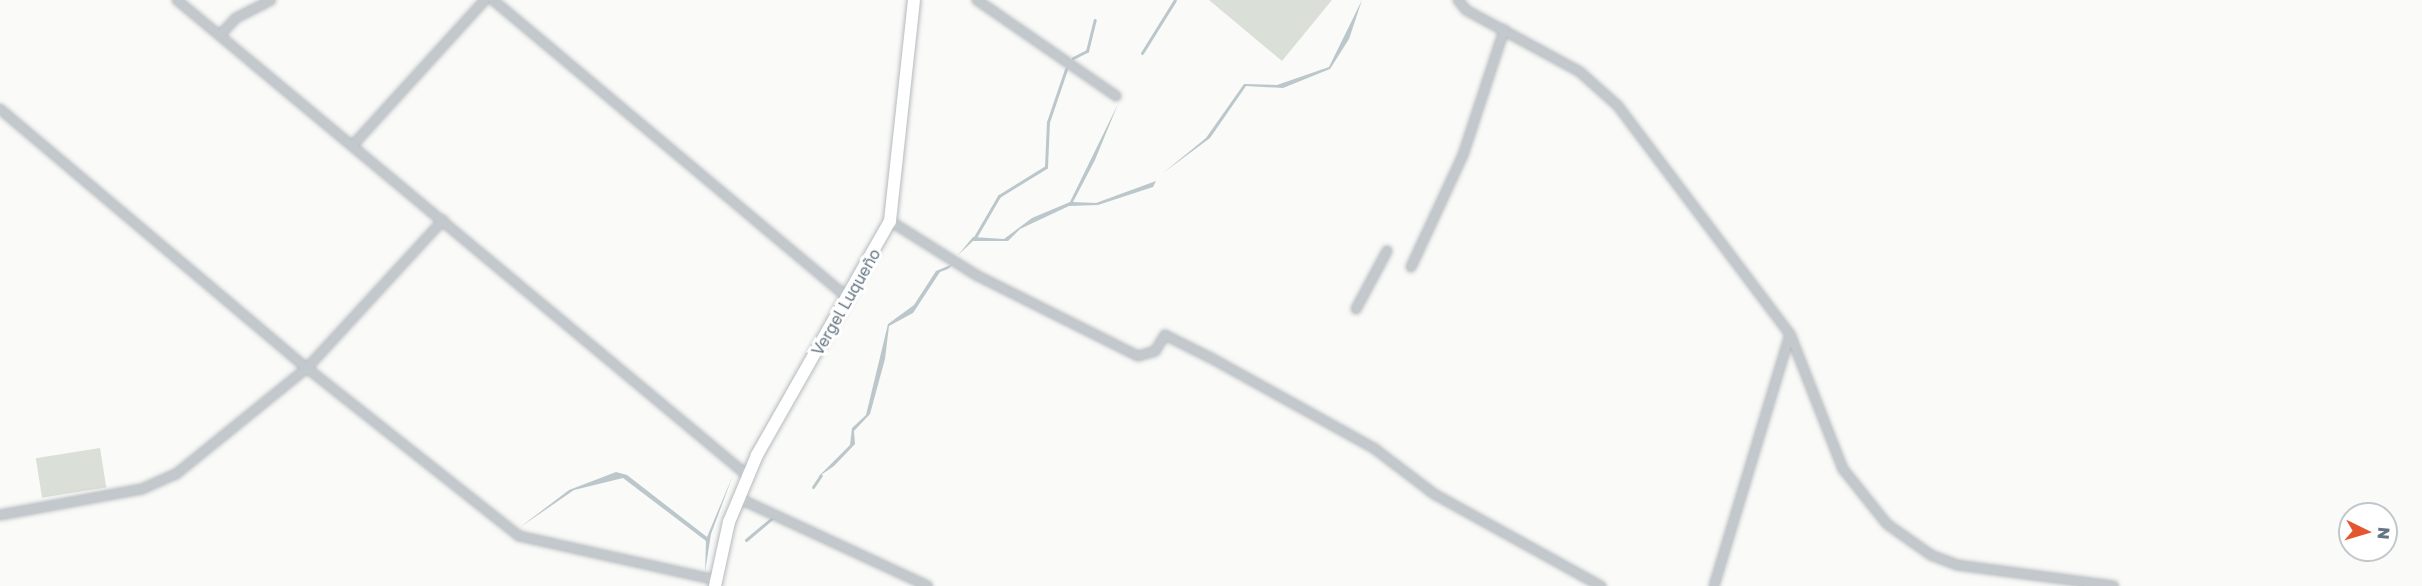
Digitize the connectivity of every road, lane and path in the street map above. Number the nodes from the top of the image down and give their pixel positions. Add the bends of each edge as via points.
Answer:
1 (177, 0) edge
2 (271, 0) edge
3 (484, 0) edge
4 (493, 0) edge
5 (977, 0) edge
6 (1458, 0) edge
7 (910, 2) edge
8 (1504, 30) junction
9 (221, 34) junction
10 (1116, 96) dead end
11 (0, 109) edge
12 (353, 145) junction
13 (442, 220) junction
14 (890, 221) junction
15 (1388, 251) dead end
16 (1411, 267) dead end
17 (849, 299) junction
18 (1356, 309) dead end
19 (1790, 334) junction
20 (307, 368) junction
21 (747, 475) junction
22 (738, 498) junction
23 (0, 515) edge
24 (716, 583) edge
25 (928, 586) edge
26 (1600, 586) edge
27 (1714, 586) edge
28 (2114, 586) edge

1 - 9 street
2 - 9 street via 236,18
3 - 12 street
4 - 17 street
5 - 10 street
6 - 8 street
7 - 14 main road, Vergel Luqueño
8 - 16 street via 1463,155
8 - 19 street via 1602,89
9 - 12 street
11 - 20 street
12 - 13 street
13 - 20 street
13 - 21 street
14 - 17 main road, Vergel Luqueño
14 - 26 street via 976,274 1138,356 1155,351 1165,335 1202,353 1375,449 1434,494
15 - 18 street
17 - 21 main road, Vergel Luqueño
19 - 27 street
19 - 28 street via 1844,469 1869,506 1906,539 1957,565
20 - 23 street via 157,485
20 - 24 street via 519,536
21 - 22 main road, Vergel Luqueño
22 - 24 main road, Vergel Luqueño
22 - 25 street

